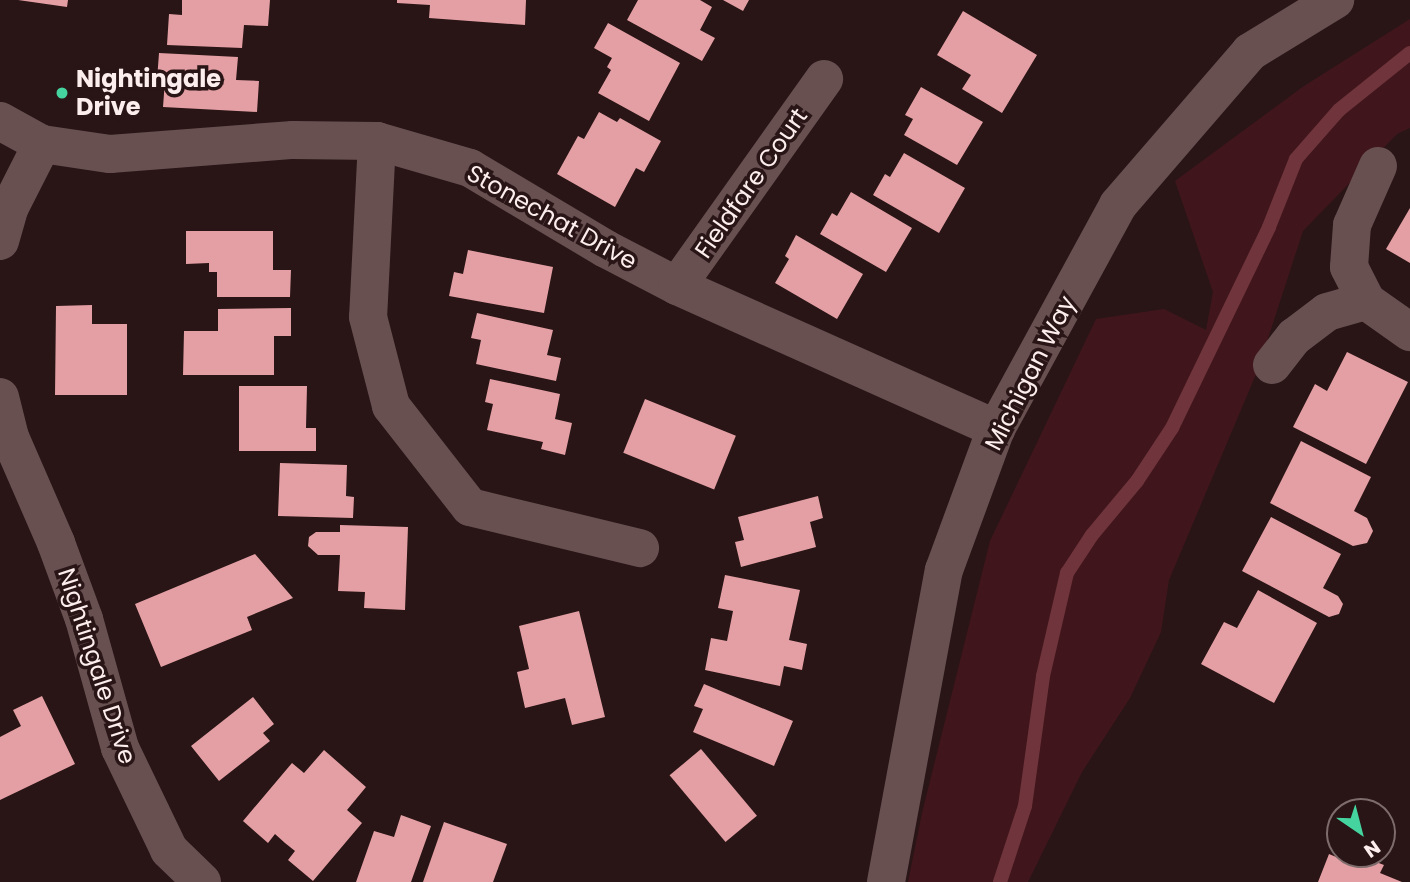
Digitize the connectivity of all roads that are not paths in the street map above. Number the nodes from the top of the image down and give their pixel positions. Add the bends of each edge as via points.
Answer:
1 (1335, 0) edge
2 (824, 79) dead end
3 (0, 121) edge
4 (377, 141) junction
5 (42, 144) junction
6 (1378, 166) dead end
7 (0, 241) edge
8 (677, 286) junction
9 (1366, 301) junction
10 (1410, 332) edge
11 (1272, 365) dead end
12 (0, 397) edge
13 (996, 429) junction
14 (5, 439) edge
15 (640, 548) dead end
16 (202, 882) edge
17 (886, 882) edge

1 - 13 street, Michigan Way via 1250,52 1118,205
2 - 8 street, Fieldfare Court
3 - 5 street, Stonechat Drive
4 - 5 street, Stonechat Drive via 293,140 110,154
4 - 8 street, Stonechat Drive via 470,168
4 - 15 street via 368,317 391,407 470,507
5 - 7 street via 10,207
6 - 9 street via 1352,225 1349,267
8 - 13 street, Stonechat Drive
9 - 10 street
9 - 11 street via 1327,312 1294,337
12 - 14 street, Nightingale Drive
13 - 17 street, Michigan Way via 944,569
14 - 16 street, Nightingale Drive via 56,544 85,619 120,748 169,850

